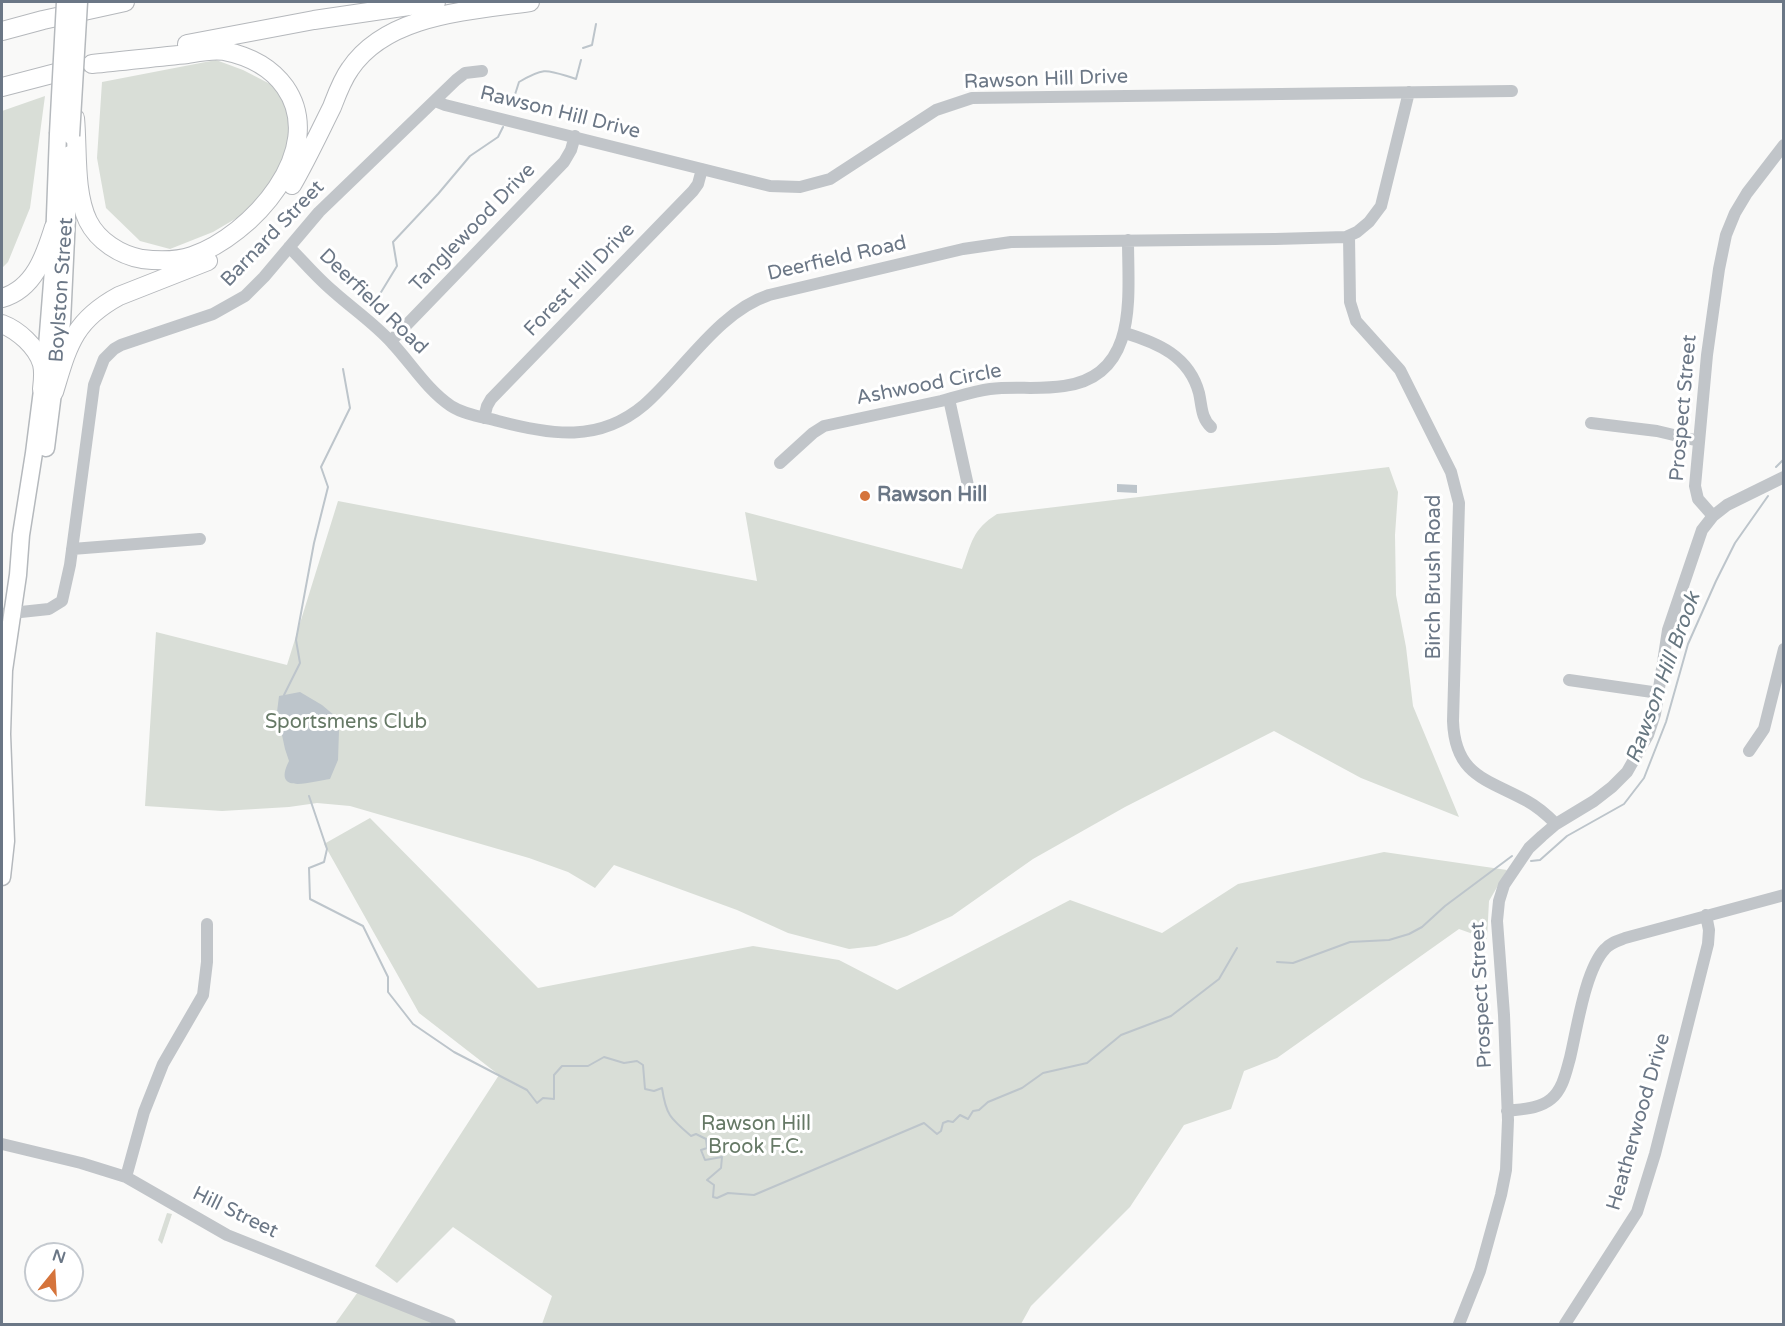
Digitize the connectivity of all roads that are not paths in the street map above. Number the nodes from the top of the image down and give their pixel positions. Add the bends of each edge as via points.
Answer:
1 (65, 2) edge
2 (109, 2) edge
3 (125, 2) edge
4 (436, 2) edge
5 (530, 2) edge
6 (82, 6) edge
7 (2, 31) edge
8 (92, 64) junction
9 (482, 70) dead end
10 (48, 75) junction
11 (2, 87) edge
12 (1512, 91) dead end
13 (1409, 92) junction
14 (2, 95) edge
15 (73, 98) joint
16 (435, 101) junction
17 (69, 135) junction
18 (575, 136) junction
19 (1784, 145) edge
20 (702, 169) junction
21 (54, 227) junction
22 (1349, 236) junction
23 (1128, 240) junction
24 (289, 248) junction
25 (2, 298) edge
26 (2, 324) edge
27 (1125, 333) junction
28 (391, 341) junction
29 (48, 391) junction
30 (949, 399) junction
31 (484, 418) junction
32 (1591, 423) dead end
33 (1211, 428) dead end
34 (1699, 441) junction
35 (780, 462) dead end
36 (1784, 477) edge
37 (969, 490) dead end
38 (1713, 516) junction
39 (200, 539) dead end
40 (72, 549) junction
41 (7, 614) edge
42 (1784, 649) edge
43 (1569, 680) dead end
44 (1659, 693) junction
45 (1749, 751) dead end
46 (1556, 824) junction
47 (2, 877) edge
48 (1784, 895) edge
49 (1706, 915) junction
50 (207, 924) dead end
51 (1507, 1111) junction
52 (2, 1144) edge
53 (126, 1177) junction
54 (450, 1324) edge
55 (1459, 1324) edge
56 (1565, 1324) edge

1 - 17 main road, Boylston Street, bridge
2 - 6 highway
3 - 6 highway
4 - 8 highway via 234,34
5 - 29 highway via 419,22 368,47 347,73 307,158 275,208 220,255 105,303 79,327
6 - 7 highway
6 - 15 main road, bridge
8 - 10 highway
8 - 17 highway via 221,50 259,63 277,76 293,101 297,125 288,170 251,219 232,234 190,257 152,260 113,248 89,223
9 - 16 street, Barnard Street via 461,76
10 - 11 highway
10 - 14 highway
12 - 13 street, Rawson Hill Drive
13 - 20 street, Rawson Hill Drive via 972,98 936,110 839,175 820,183 780,187
13 - 22 street via 1379,209 1363,228
15 - 17 highway, bridge
16 - 18 street, Rawson Hill Drive
16 - 24 street, Barnard Street via 319,212
17 - 21 main road, Boylston Street
17 - 29 main road, Boylston Street via 62,322
18 - 20 street, Rawson Hill Drive
18 - 28 street, Tanglewood Drive via 564,162
19 - 34 street, Prospect Street via 1747,193 1726,235 1708,345
20 - 31 street, Forest Hill Drive via 693,191 491,399
21 - 25 highway via 35,273 22,287
21 - 29 main road, Boylston Street
22 - 23 street, Deerfield Road
22 - 46 street, Birch Brush Road via 1353,313 1400,370 1456,488 1456,746 1462,759 1488,783 1532,804
23 - 27 street, Ashwood Circle
23 - 31 street, Deerfield Road via 1028,241 981,246 769,295 748,304 726,321 647,402 624,419 595,430 565,434
24 - 28 street, Deerfield Road
24 - 40 street, Barnard Street via 257,286 232,305 121,345 104,359 94,385
26 - 29 highway via 18,333 35,351
27 - 30 street, Ashwood Circle via 1108,365 1081,382 988,389
27 - 33 street via 1161,345 1179,359 1196,385 1204,418
28 - 31 street, Deerfield Road via 442,399
29 - 41 main road, Boylston Street via 37,500
30 - 35 street, Ashwood Circle via 824,426
30 - 37 street
32 - 34 street via 1657,430
34 - 38 street, Prospect Street via 1695,492
36 - 38 street via 1735,500
38 - 44 street, Prospect Street via 1698,538 1670,620
39 - 40 street
40 - 41 street, Barnard Street via 62,602 50,609
41 - 47 main road, Boylston Street via 2,734 6,842
42 - 45 street via 1764,729
43 - 44 street
44 - 46 street, Prospect Street via 1648,735 1628,772 1594,801
46 - 51 street, Prospect Street via 1529,848 1504,885 1499,901
48 - 49 street
49 - 51 street via 1607,946 1589,979 1566,1075 1558,1092 1537,1107
49 - 56 street, Heatherwood Drive via 1708,944 1637,1212
50 - 53 street via 203,995 163,1064 144,1112
51 - 55 street, Prospect Street via 1508,1143 1501,1195 1480,1271
52 - 53 street, Hill Street
53 - 54 street, Hill Street via 227,1235

